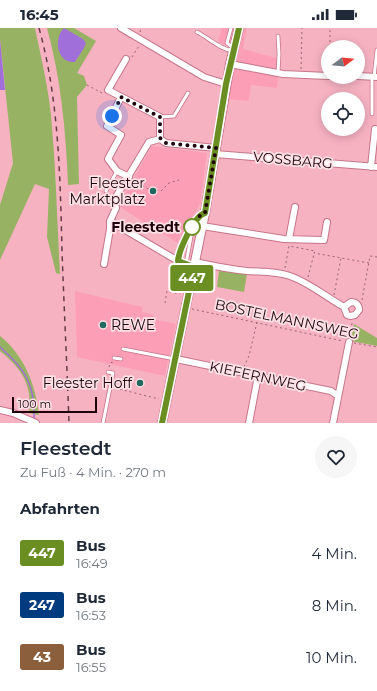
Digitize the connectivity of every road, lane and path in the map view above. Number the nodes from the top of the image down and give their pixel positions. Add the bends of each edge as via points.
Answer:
1 (121, 28) edge
2 (231, 28) edge
3 (239, 28) edge
4 (302, 28) edge
5 (330, 30) dead end
6 (197, 32) dead end
7 (278, 36) dead end
8 (330, 40) edge
9 (143, 41) junction
10 (233, 50) junction
11 (377, 50) edge
12 (126, 58) joint
13 (230, 64) junction
14 (278, 73) junction
15 (301, 76) junction
16 (321, 76) edge
17 (374, 77) edge
18 (226, 84) junction
19 (87, 85) dead end
20 (108, 90) junction
21 (188, 93) dead end
22 (121, 97) junction
23 (372, 114) dead end
24 (160, 117) junction
25 (375, 129) dead end
26 (160, 138) junction
27 (215, 151) junction
28 (374, 167) edge
29 (117, 171) junction
30 (129, 177) junction
31 (179, 180) dead end
32 (106, 191) dead end
33 (295, 207) dead end
34 (205, 213) junction
35 (110, 221) junction
36 (327, 222) dead end
37 (192, 227) junction
38 (202, 228) junction
39 (290, 239) junction
40 (314, 253) junction
41 (377, 257) edge
42 (341, 258) junction
43 (187, 263) junction
44 (369, 263) junction
45 (104, 264) dead end
46 (284, 274) junction
47 (190, 278) junction
48 (307, 284) junction
49 (210, 286) dead end
50 (184, 294) dead end
51 (333, 301) junction
52 (165, 303) dead end
53 (358, 306) junction
54 (344, 307) junction
55 (192, 309) dead end
56 (353, 316) junction
57 (257, 322) junction
58 (349, 342) junction
59 (377, 347) edge
60 (123, 349) dead end
61 (114, 358) joint
62 (121, 359) dead end
63 (176, 359) junction
64 (108, 372) joint
65 (241, 373) junction
66 (258, 376) junction
67 (110, 387) junction
68 (338, 396) junction
69 (163, 400) dead end
70 (0, 410) edge
71 (36, 423) edge
72 (103, 423) edge
73 (162, 423) edge
74 (249, 423) edge
75 (334, 423) edge

1 - 9 street
2 - 10 lane via 227,43
3 - 10 street
4 - 15 path
5 - 8 path
6 - 10 lane via 217,45
7 - 14 lane
9 - 12 path via 132,57
9 - 18 street via 204,77
10 - 13 street
11 - 17 lane
12 - 20 street
13 - 14 street
13 - 18 street
14 - 15 street
15 - 16 street
17 - 23 lane
18 - 27 street
19 - 20 path via 106,95
20 - 22 street
21 - 24 lane via 174,116
22 - 24 street
22 - 29 street via 107,126 121,135 108,159
24 - 26 street
25 - 28 street, VOSSBARG
26 - 27 street, VOSSBARG via 166,143
26 - 30 street via 149,142
27 - 28 street, VOSSBARG
27 - 34 street
29 - 30 street
29 - 32 lane
30 - 31 path via 148,189 161,191 169,183
30 - 35 street via 114,200 116,208
33 - 39 street
34 - 37 lane via 198,217
34 - 38 street
35 - 43 street
35 - 45 street
36 - 39 street via 324,240
37 - 38 lane
37 - 43 lane
37 - 43 lane via 180,249
38 - 39 street
38 - 43 street
40 - 42 path
40 - 46 path via 315,250 289,246
40 - 48 path
41 - 44 path via 370,256
42 - 44 path
42 - 51 path
43 - 46 street
43 - 47 street
43 - 47 path via 179,268
44 - 53 path via 362,300
46 - 48 street
47 - 49 lane
47 - 63 street
48 - 51 street
50 - 52 path via 167,290
51 - 54 street
53 - 54 street via 351,302
53 - 56 street via 358,312
54 - 56 street via 347,315
55 - 57 path, BOSTELMANNSWEG
56 - 58 path
57 - 58 path, BOSTELMANNSWEG
57 - 65 path via 249,356
58 - 59 path, BOSTELMANNSWEG
58 - 68 street
60 - 63 lane
61 - 62 lane
61 - 64 path via 113,363 110,362
63 - 65 street, KIEFERNWEG
63 - 73 street
64 - 67 lane via 113,373
65 - 66 street, KIEFERNWEG
66 - 68 street, KIEFERNWEG via 331,391
66 - 74 street
67 - 69 path
67 - 72 lane
68 - 75 street
70 - 71 street

